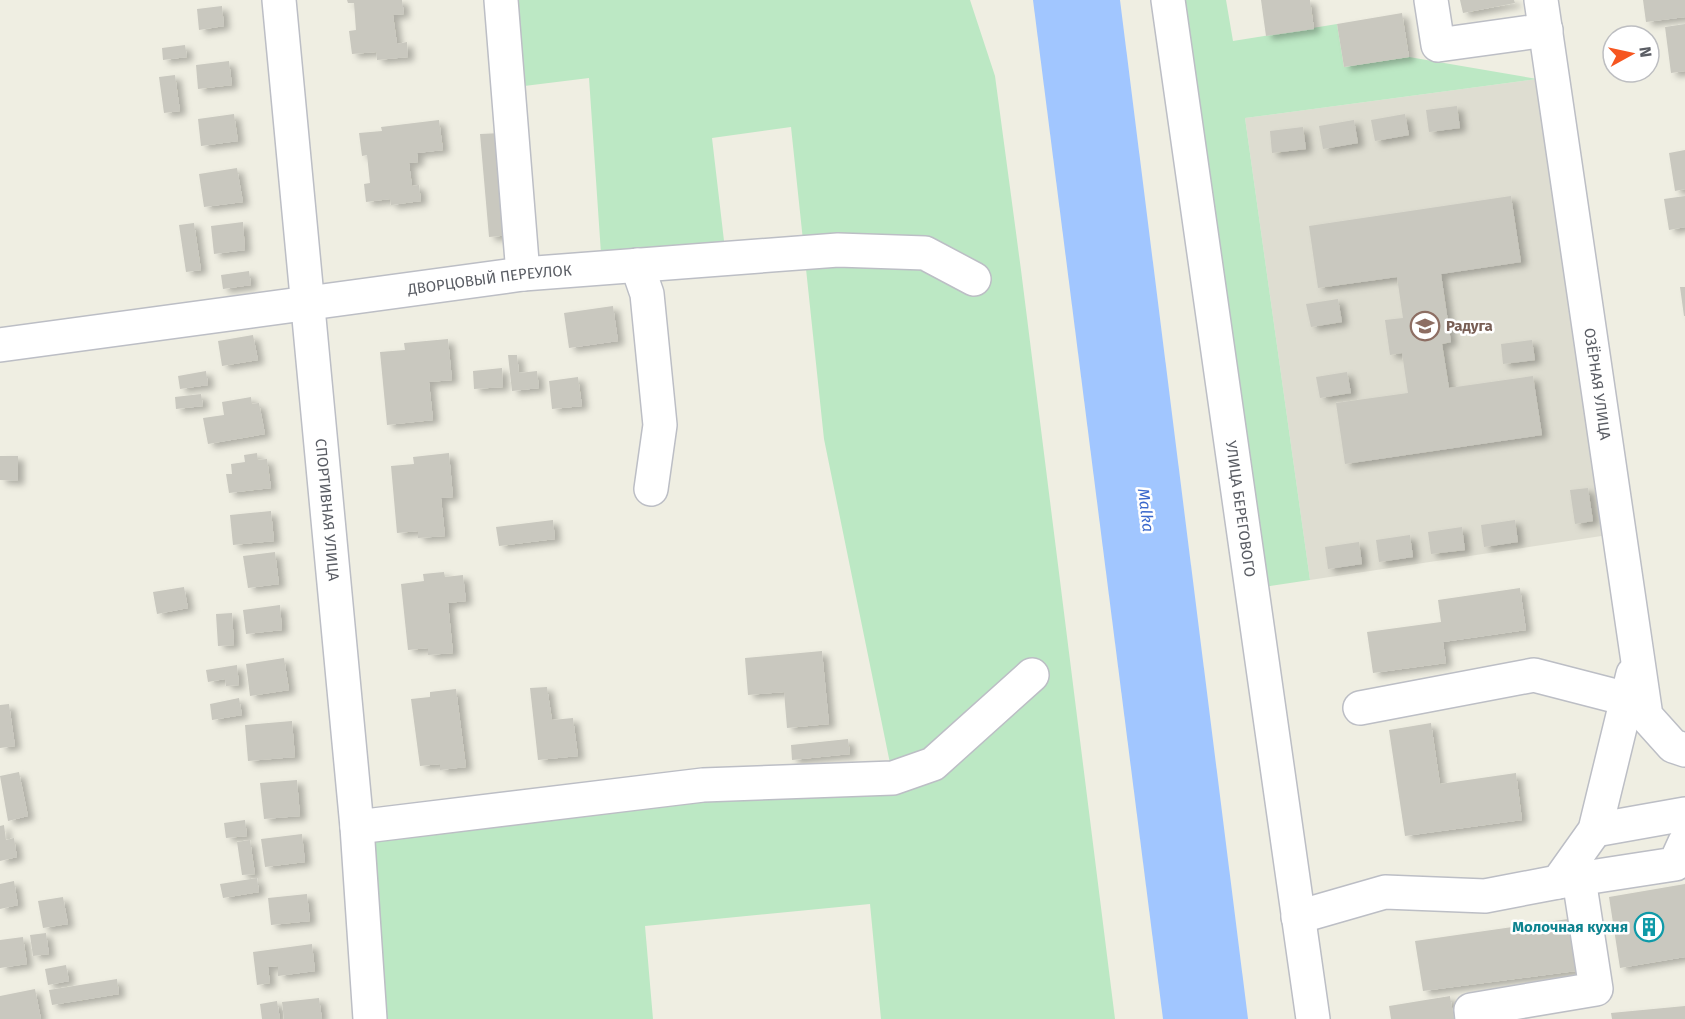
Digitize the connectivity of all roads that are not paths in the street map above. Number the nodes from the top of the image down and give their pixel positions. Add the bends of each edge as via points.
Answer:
1 (279, 0) edge
2 (501, 0) edge
3 (1168, 0) edge
4 (1431, 0) edge
5 (1544, 15) edge
6 (637, 265) junction
7 (523, 274) junction
8 (974, 279) dead end
9 (307, 304) junction
10 (0, 345) edge
11 (651, 489) dead end
12 (1032, 675) dead end
13 (1360, 708) dead end
14 (1637, 708) junction
15 (1685, 750) edge
16 (1685, 814) edge
17 (357, 828) junction
18 (1595, 830) junction
19 (1683, 850) edge
20 (1568, 881) junction
21 (1298, 917) junction
22 (370, 1019) edge
23 (1313, 1019) edge
24 (1472, 1019) edge

1 - 9 street, СПОРТИВНАЯ УЛИЦА
2 - 7 street
3 - 21 street, УЛИЦА БЕРЕГОВОГО
4 - 5 street via 1438,45
5 - 14 street, ОЗЁРНАЯ УЛИЦА via 1638,654
6 - 7 street, ДВОРЦОВЫЙ ПЕРЕУЛОК
6 - 8 street, ДВОРЦОВЫЙ ПЕРЕУЛОК via 838,250 925,253
6 - 11 street via 647,294 660,425
7 - 9 street, ДВОРЦОВЫЙ ПЕРЕУЛОК
9 - 10 street, ДВОРЦОВЫЙ ПЕРЕУЛОК
9 - 17 street, СПОРТИВНАЯ УЛИЦА
12 - 17 street via 933,764 893,778 703,786
13 - 14 street via 1534,675
14 - 15 street via 1673,746
14 - 18 street
16 - 18 street
17 - 22 street, СПОРТИВНАЯ УЛИЦА
18 - 20 street
19 - 20 street via 1675,864
20 - 21 street via 1485,896 1385,892
20 - 24 street via 1596,989 1471,1010
21 - 23 street, УЛИЦА БЕРЕГОВОГО

